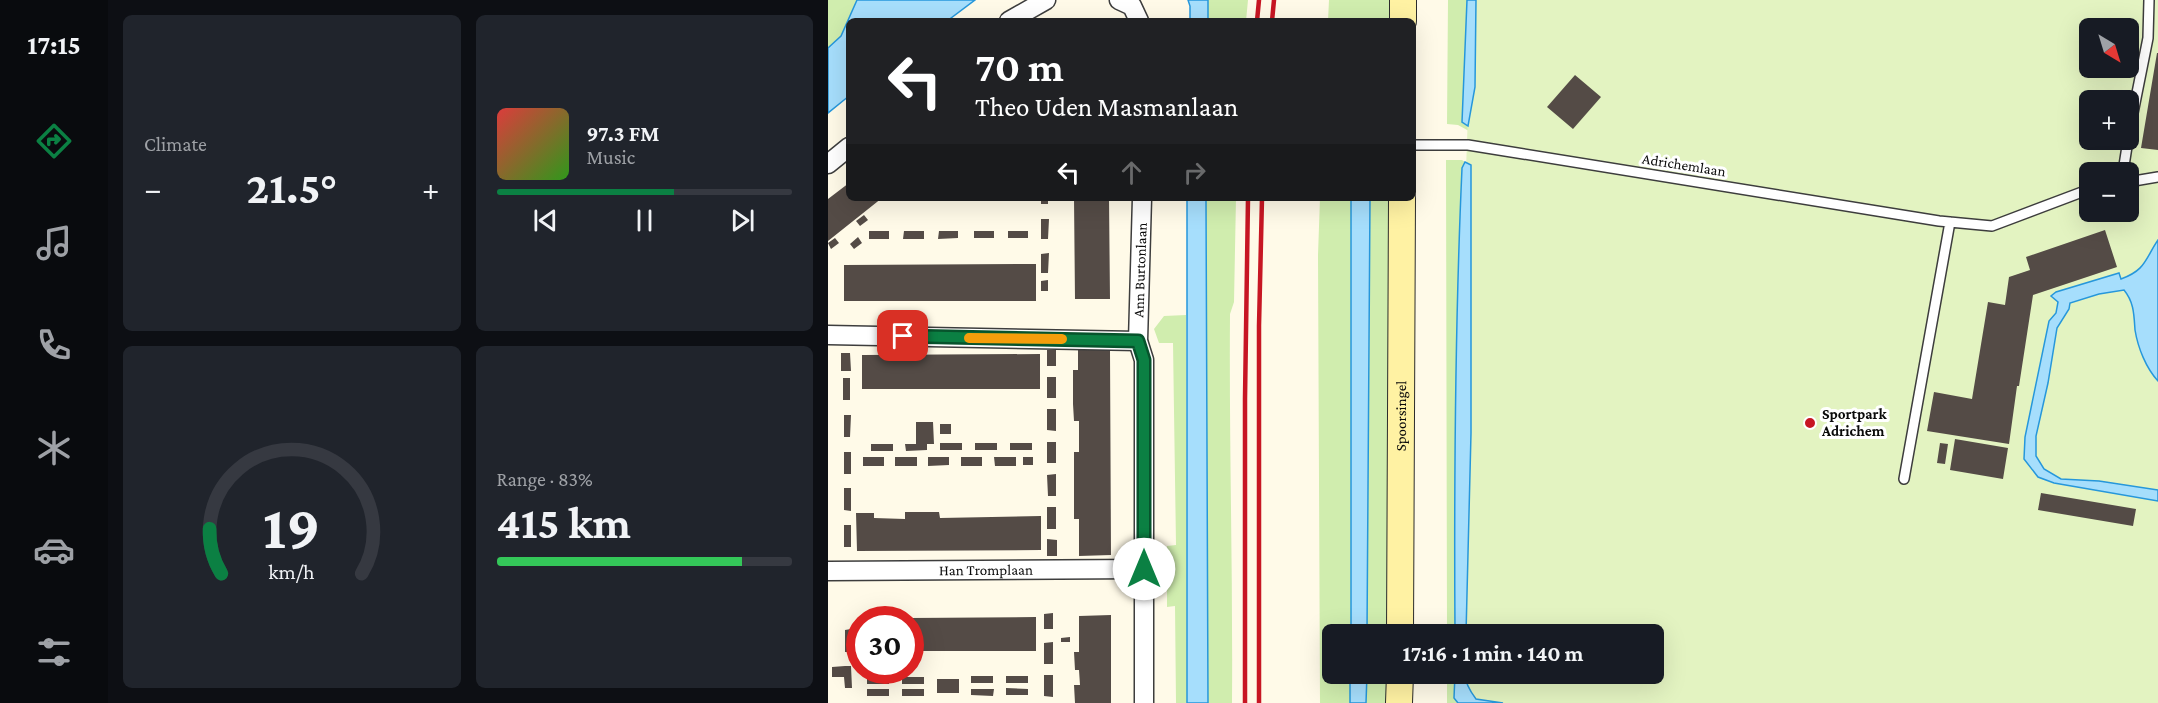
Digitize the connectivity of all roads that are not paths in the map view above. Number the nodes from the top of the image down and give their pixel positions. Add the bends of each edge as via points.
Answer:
1 (1046, 0) edge
2 (1119, 0) edge
3 (1403, 0) edge
4 (2149, 0) edge
5 (1014, 18) edge
6 (1137, 18) edge
7 (1403, 18) edge
8 (2138, 90) edge
9 (1416, 145) edge
10 (846, 149) edge
11 (828, 164) edge
12 (2158, 177) edge
13 (2139, 180) edge
14 (2079, 193) edge
15 (1142, 201) edge
16 (1402, 201) edge
17 (1950, 222) junction
18 (828, 335) edge
19 (1138, 341) junction
20 (1904, 479) dead end
21 (1144, 569) junction
22 (828, 571) edge
23 (1400, 624) edge
24 (1400, 684) edge
25 (1144, 703) edge
26 (1400, 703) edge

1 - 5 street
2 - 6 street via 1132,6
3 - 7 main road
4 - 8 lane via 2148,38
9 - 17 lane, Adrichemlaan via 1468,145
10 - 11 street
12 - 13 lane
14 - 17 lane, Adrichemlaan via 1992,226
15 - 19 street, Ann Burtonlaan
16 - 23 main road, Spoorsingel
17 - 20 lane
18 - 19 street
19 - 21 street, Ann Burtonlaan via 1144,360
21 - 22 street, Han Tromplaan
21 - 25 street, Ann Burtonlaan
24 - 26 main road

